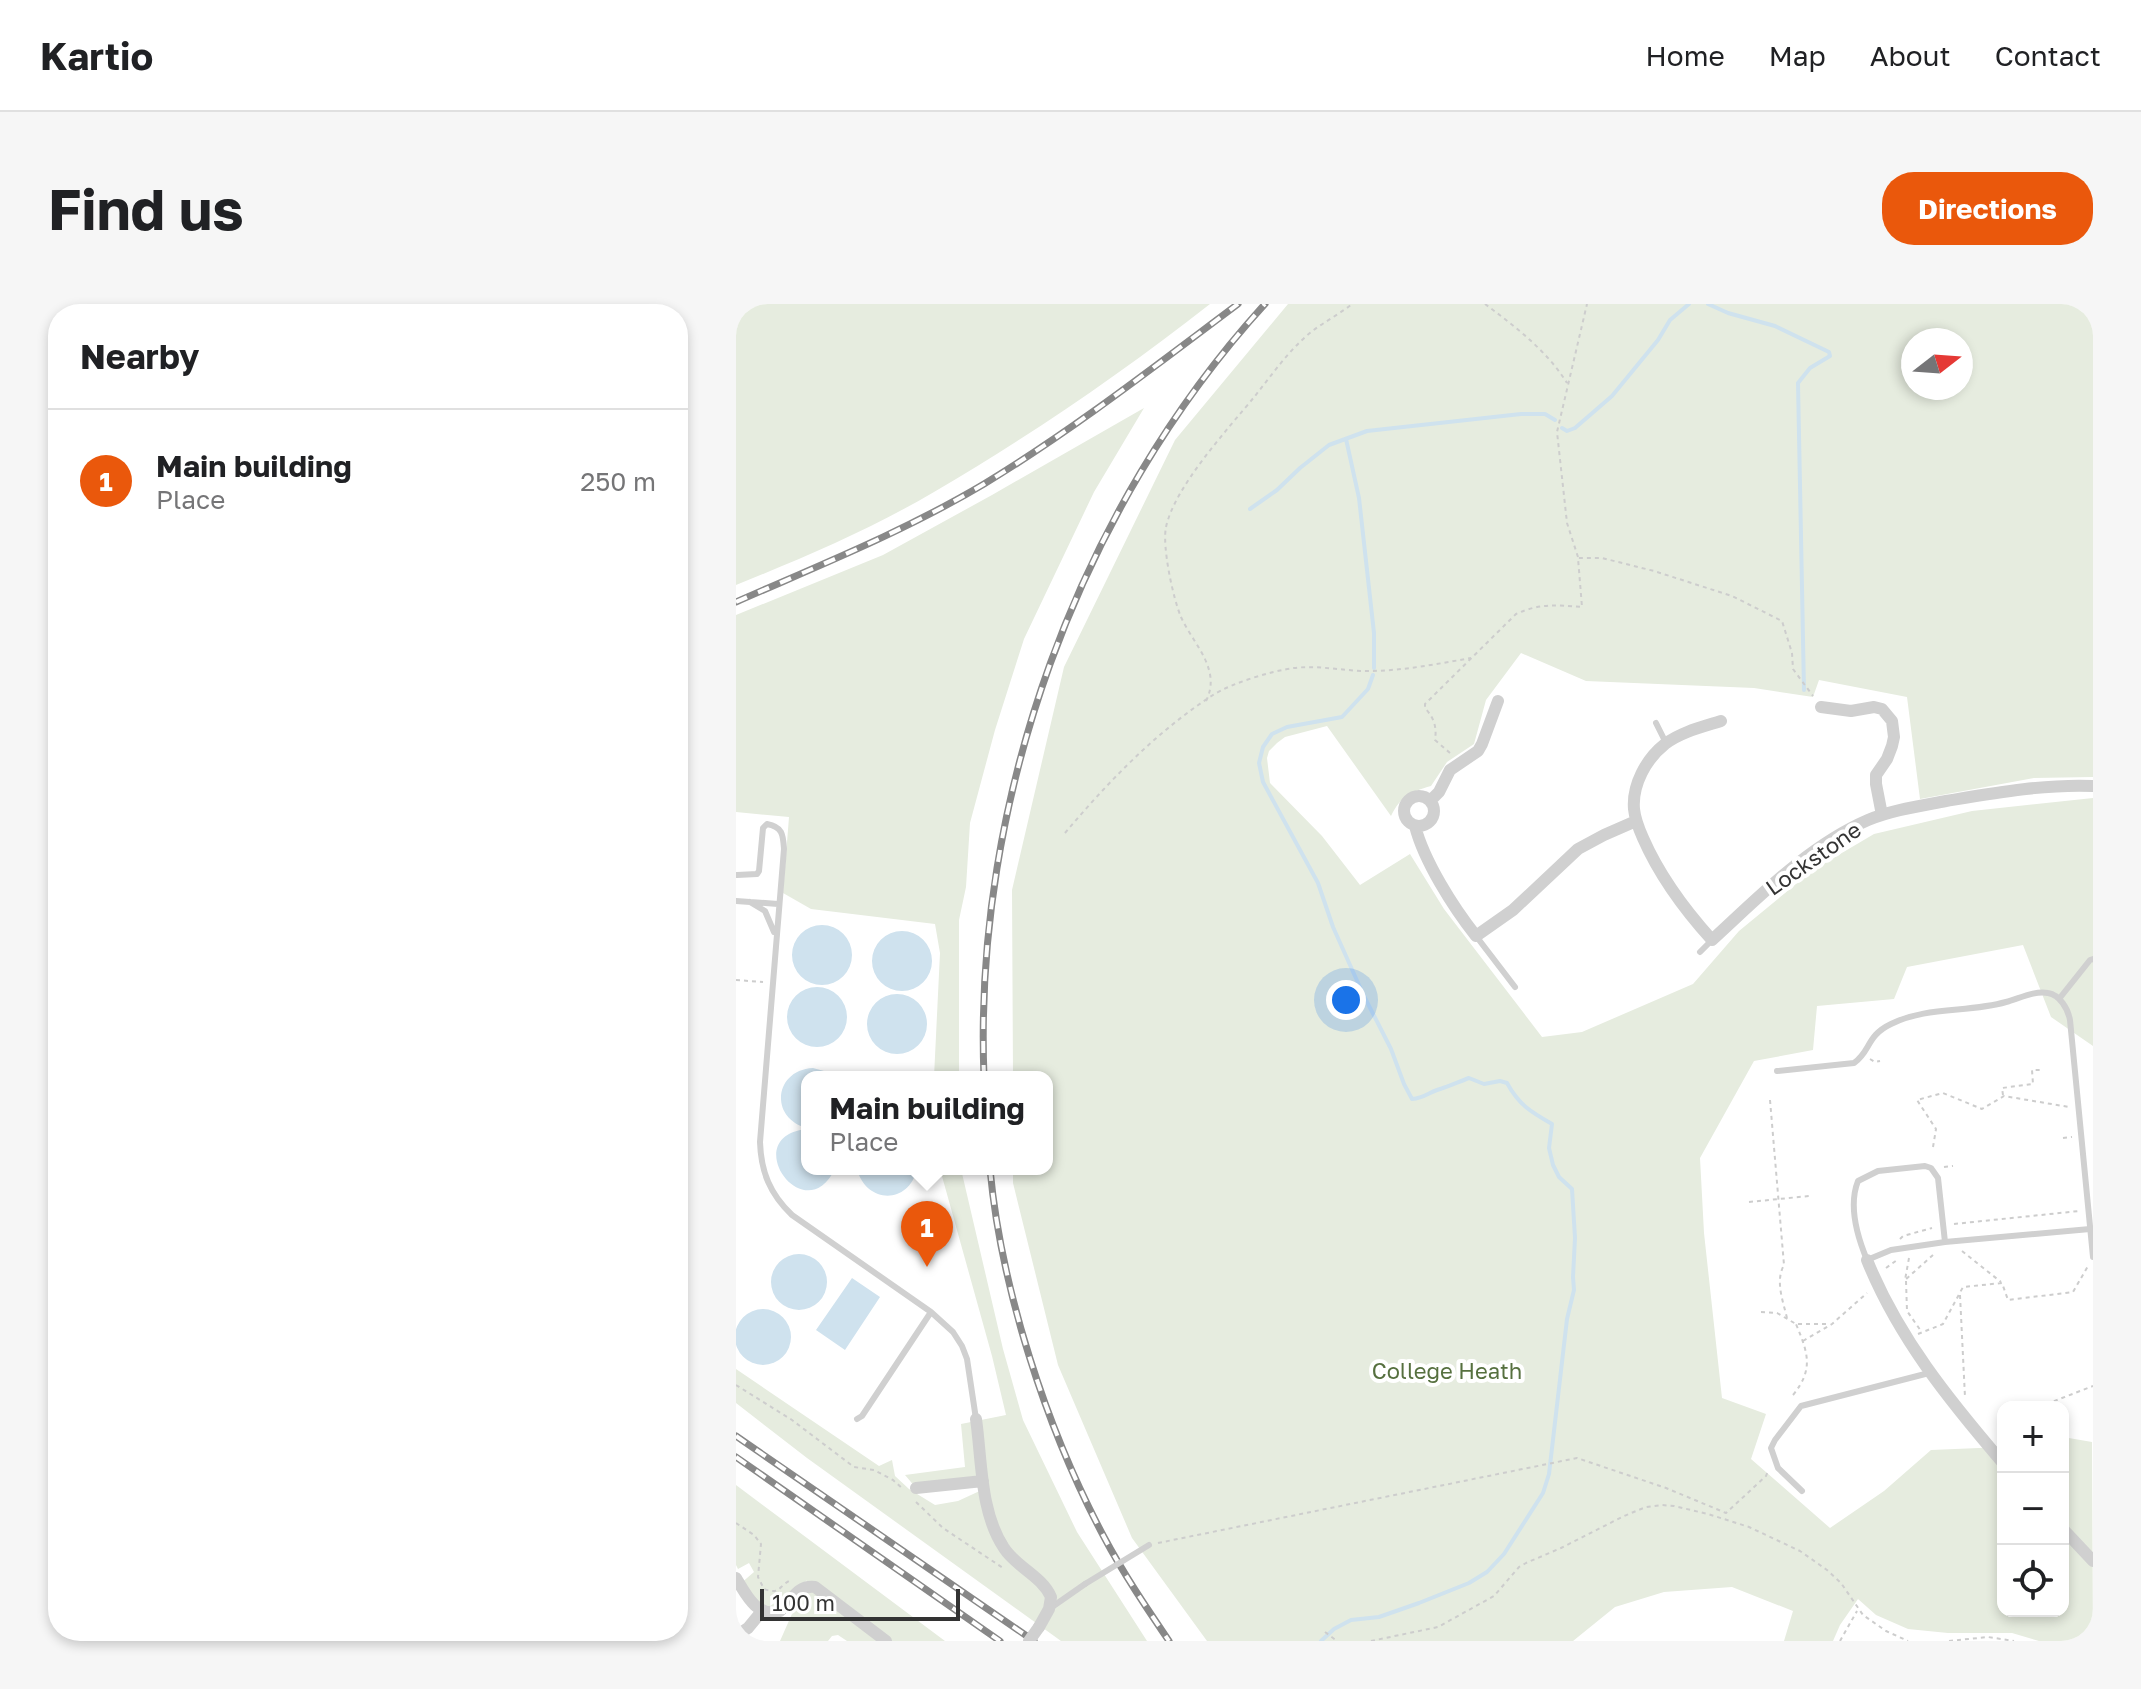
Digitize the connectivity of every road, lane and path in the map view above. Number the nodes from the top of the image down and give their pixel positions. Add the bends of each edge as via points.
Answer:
1 (1352, 304) edge
2 (1485, 304) edge
3 (1587, 304) edge
4 (1569, 386) junction
5 (1578, 558) junction
6 (1472, 658) junction
7 (1809, 690) dead end
8 (1206, 701) junction
9 (1498, 701) dead end
10 (1821, 707) dead end
11 (1721, 721) dead end
12 (1656, 723) dead end
13 (1666, 743) junction
14 (1459, 762) junction
15 (2093, 786) edge
16 (1431, 800) junction
17 (1882, 815) junction
18 (1636, 821) junction
19 (1415, 826) junction
20 (1065, 833) dead end
21 (737, 875) edge
22 (736, 901) edge
23 (750, 902) junction
24 (778, 904) junction
25 (1476, 936) junction
26 (775, 938) junction
27 (1712, 940) junction
28 (1700, 952) dead end
29 (2093, 959) edge
30 (736, 980) edge
31 (772, 983) junction
32 (1515, 987) dead end
33 (2059, 999) junction
34 (2041, 1070) dead end
35 (1777, 1071) dead end
36 (2004, 1096) junction
37 (1770, 1100) dead end
38 (2078, 1108) junction
39 (1933, 1147) dead end
40 (1809, 1196) dead end
41 (1779, 1199) junction
42 (1749, 1202) dead end
43 (2088, 1210) junction
44 (1943, 1225) junction
45 (2090, 1229) junction
46 (1960, 1241) junction
47 (1945, 1242) junction
48 (1891, 1250) junction
49 (1922, 1256) dead end
50 (2093, 1257) edge
51 (1909, 1258) dead end
52 (1867, 1260) junction
53 (1897, 1260) dead end
54 (1880, 1278) junction
55 (1905, 1280) junction
56 (2002, 1283) junction
57 (1959, 1293) junction
58 (931, 1312) junction
59 (1761, 1312) dead end
60 (1787, 1318) junction
61 (1796, 1324) junction
62 (1832, 1324) junction
63 (1922, 1332) junction
64 (1911, 1336) dead end
65 (1803, 1341) junction
66 (1929, 1373) junction
67 (736, 1385) edge
68 (2093, 1386) edge
69 (1793, 1395) dead end
70 (2054, 1401) edge
71 (1966, 1406) dead end
72 (857, 1419) dead end
73 (976, 1419) joint
74 (1772, 1454) junction
75 (1997, 1456) edge
76 (983, 1481) junction
77 (916, 1488) dead end
78 (1802, 1491) dead end
79 (736, 1523) edge
80 (2069, 1535) edge
81 (1149, 1545) joint
82 (2093, 1561) edge
83 (1005, 1569) dead end
84 (736, 1578) edge
85 (795, 1579) dead end
86 (1049, 1609) junction
87 (1858, 1610) junction
88 (762, 1611) junction
89 (1325, 1632) dead end
90 (736, 1636) edge
91 (1984, 1640) edge
92 (886, 1641) edge
93 (1029, 1641) edge
94 (1337, 1641) edge
95 (1371, 1641) edge
96 (1840, 1641) edge
97 (1908, 1641) edge
98 (1949, 1641) edge
99 (2014, 1641) edge

1 - 8 path via 1291,351 1208,451 1169,515 1165,530 1172,589 1210,671
2 - 4 path via 1546,356
3 - 4 path
4 - 5 path via 1557,432 1567,523
5 - 6 path via 1582,607 1555,604 1516,614
5 - 7 path via 1602,558 1654,571 1732,596 1782,621 1793,669
6 - 8 path via 1379,671 1293,668 1242,683
6 - 14 path via 1425,704 1435,740
8 - 20 path via 1106,785
9 - 14 street via 1482,744
10 - 17 street, Lockstone via 1874,707 1892,721 1892,746 1876,775
11 - 13 street
12 - 13 lane
13 - 18 street via 1648,761 1635,790
14 - 16 street
15 - 17 street, Lockstone via 2033,788
16 - 19 street via 1433,819
16 - 19 street via 1417,795 1408,800 1405,815
17 - 27 street, Lockstone via 1795,866
18 - 25 street via 1578,849 1513,910
18 - 27 street via 1676,898
19 - 25 street via 1426,858
21 - 24 lane via 759,871 763,828 767,824 780,829 784,849
22 - 23 lane
23 - 24 lane
23 - 26 lane via 765,911
24 - 26 lane
25 - 32 lane
26 - 31 lane
27 - 28 lane, Lockstone
29 - 33 lane
30 - 31 path
31 - 58 lane via 760,1142 770,1187 808,1227
33 - 35 lane via 2046,992 1993,1006 1907,1017 1876,1033 1854,1063
33 - 38 lane via 2069,1013
34 - 36 path via 2032,1070 2033,1084 2002,1088
36 - 38 path
36 - 39 path via 1982,1109 1943,1093 1917,1100 1936,1129
37 - 41 path
38 - 43 lane
40 - 41 path
41 - 42 path
41 - 60 path via 1784,1265 1780,1289
43 - 44 path
43 - 45 lane
44 - 47 lane
44 - 48 path via 1903,1236
44 - 52 lane via 1938,1178 1931,1168 1867,1175 1854,1193 1855,1224
45 - 46 lane
45 - 50 lane
46 - 47 lane
46 - 56 path via 1961,1250
47 - 48 lane
48 - 52 lane
49 - 55 path via 1934,1254
50 - 56 path via 2073,1292 2008,1300
51 - 55 path
52 - 54 street
53 - 54 path
54 - 62 path
54 - 66 street via 1896,1321
55 - 63 path via 1907,1311
56 - 57 path via 1963,1287
57 - 63 path via 1943,1324
57 - 71 path
58 - 72 lane
58 - 73 lane via 962,1346
59 - 60 path
60 - 61 path
61 - 62 path
61 - 65 path
62 - 65 path
63 - 64 path
65 - 69 path via 1808,1365
66 - 74 lane via 1801,1406 1775,1440
66 - 75 street
67 - 83 path via 854,1467 893,1480 943,1528
68 - 70 path
73 - 76 street
74 - 78 lane via 1778,1468
74 - 81 path via 1766,1476 1726,1513 1577,1458
76 - 77 street
76 - 86 street via 995,1532 1012,1558 1047,1589
79 - 85 path via 761,1544 758,1577 764,1589 780,1590
80 - 82 street
81 - 86 lane, bridge
84 - 88 street
86 - 93 street, bridge
87 - 95 path via 1841,1583 1800,1551 1725,1519 1655,1505 1526,1563 1494,1596 1438,1627
87 - 96 path
87 - 97 path
88 - 90 street
88 - 92 street via 780,1611 801,1588 815,1587
89 - 94 path
91 - 98 path
91 - 99 path

